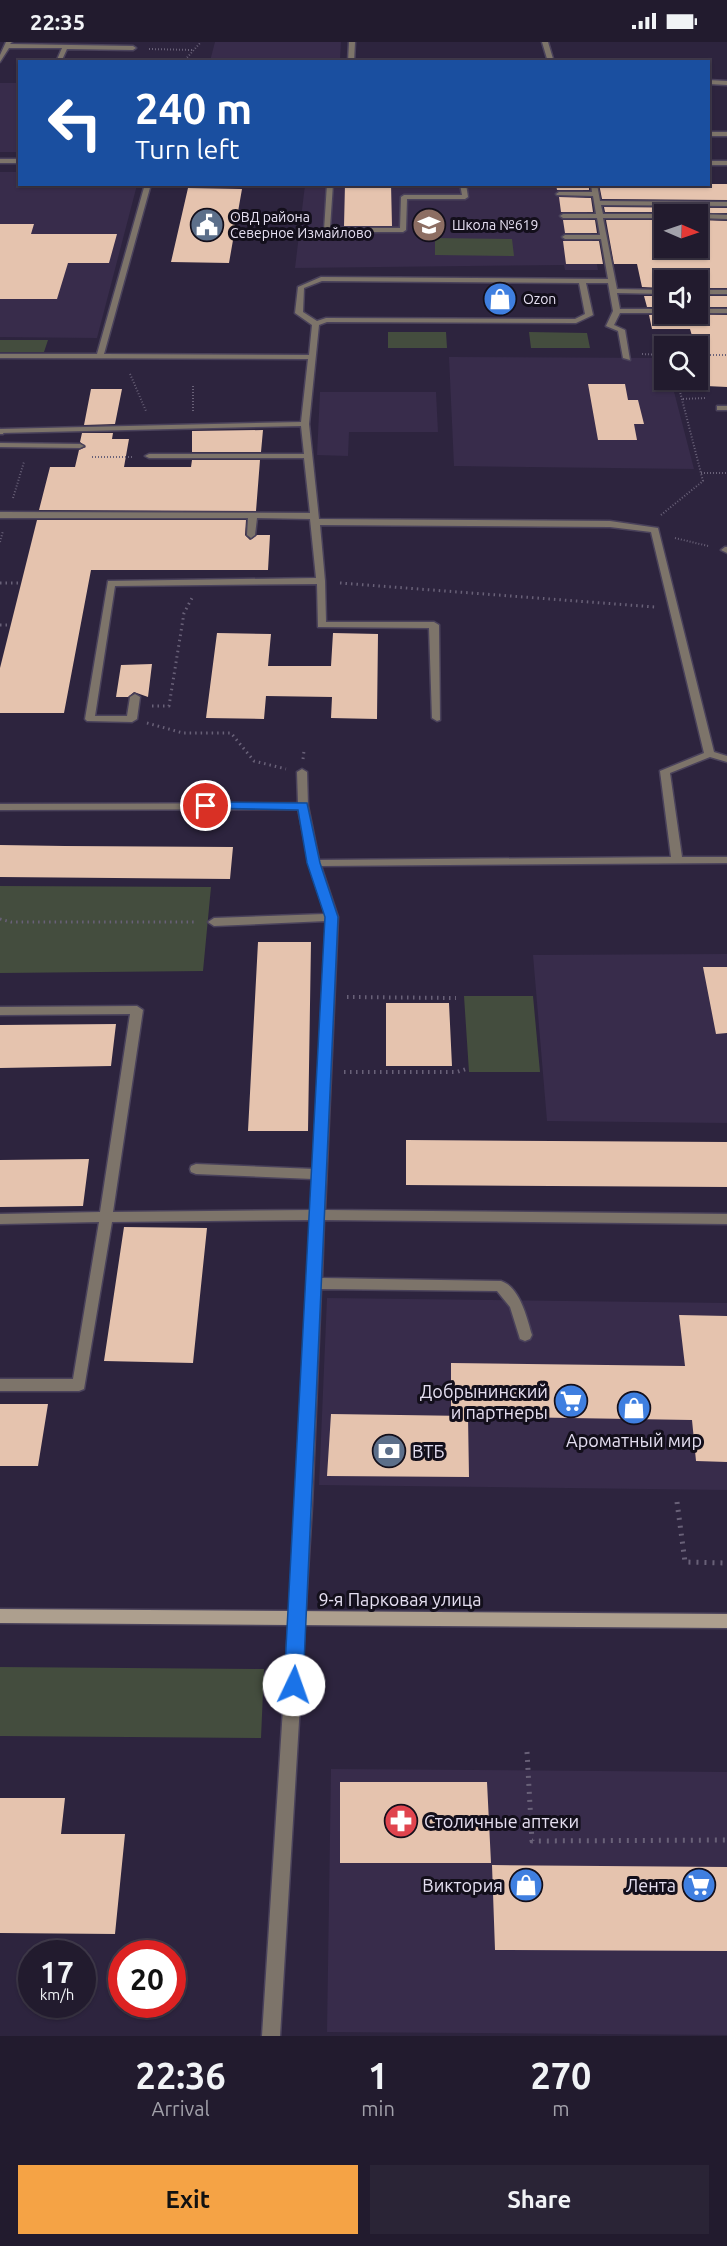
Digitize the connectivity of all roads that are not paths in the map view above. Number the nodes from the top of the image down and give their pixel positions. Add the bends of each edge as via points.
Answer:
1 (352, 42) edge
2 (545, 42) edge
3 (8, 44) edge
4 (65, 47) junction
5 (133, 48) road end
6 (0, 60) edge
7 (59, 60) edge
8 (351, 60) edge
9 (550, 60) edge
10 (710, 82) edge
11 (727, 83) edge
12 (710, 134) edge
13 (727, 134) edge
14 (0, 161) edge
15 (18, 161) edge
16 (710, 163) edge
17 (727, 163) edge
18 (147, 186) edge
19 (330, 186) edge
20 (463, 186) edge
21 (594, 186) edge
22 (559, 194) dead end
23 (596, 199) junction
24 (727, 204) edge
25 (562, 216) dead end
26 (599, 216) junction
27 (654, 216) edge
28 (708, 216) edge
29 (727, 217) edge
30 (565, 237) dead end
31 (603, 237) junction
32 (582, 280) junction
33 (612, 281) junction
34 (614, 291) junction
35 (654, 292) edge
36 (708, 292) edge
37 (727, 292) edge
38 (617, 311) junction
39 (708, 311) edge
40 (727, 311) edge
41 (654, 312) edge
42 (316, 324) junction
43 (100, 356) junction
44 (0, 357) edge
45 (312, 357) junction
46 (627, 358) dead end
47 (305, 424) junction
48 (0, 432) edge
49 (0, 446) edge
50 (80, 446) dead end
51 (149, 456) dead end
52 (308, 456) junction
53 (4, 515) edge
54 (253, 516) junction
55 (314, 519) junction
56 (251, 535) dead end
57 (321, 581) junction
58 (134, 701) road end
59 (436, 718) dead end
60 (709, 754) junction
61 (727, 759) edge
62 (302, 772) road end
63 (303, 806) junction
64 (0, 807) edge
65 (676, 860) junction
66 (727, 860) edge
67 (314, 863) junction
68 (332, 917) junction
69 (214, 922) road end
70 (0, 1011) edge
71 (196, 1169) dead end
72 (320, 1174) junction
73 (318, 1215) junction
74 (106, 1217) junction
75 (0, 1219) edge
76 (727, 1220) edge
77 (315, 1283) junction
78 (525, 1335) dead end
79 (0, 1385) edge
80 (0, 1616) edge
81 (298, 1617) junction
82 (727, 1621) edge
83 (270, 2036) edge

1 - 8 street
2 - 9 street
3 - 4 street
3 - 6 street
4 - 5 street
4 - 7 street
10 - 11 street
12 - 13 street
14 - 15 street
16 - 17 street
18 - 43 street
19 - 20 street via 327,230 403,230 404,197 465,197
21 - 23 street
22 - 23 street
23 - 24 street
23 - 26 street
25 - 26 street
26 - 27 street
26 - 31 street
28 - 29 street
30 - 31 street
31 - 33 street
32 - 33 street
32 - 42 street via 589,315 576,321 326,320
32 - 42 street via 321,279 301,287 299,313
33 - 34 street
34 - 35 street
34 - 38 street
36 - 37 street
38 - 41 street
38 - 46 street via 610,326 621,330
39 - 40 street
42 - 45 street
43 - 44 street
43 - 45 street
45 - 47 street
47 - 48 street
47 - 52 street
49 - 50 street
51 - 52 street
52 - 55 street
53 - 54 street
54 - 55 street
54 - 56 street
55 - 57 street
55 - 60 street via 610,524 654,530
57 - 58 street via 111,583 90,719 132,719
57 - 59 street via 321,625 434,625
60 - 61 street
60 - 65 street via 665,771
62 - 63 street
63 - 64 street
63 - 67 street
65 - 66 street
65 - 67 street
67 - 68 street
68 - 69 street
68 - 72 street
70 - 74 street via 137,1010
71 - 72 street
72 - 73 street
73 - 74 street
73 - 76 street
73 - 77 street
74 - 75 street
74 - 79 street via 80,1385
77 - 78 street via 501,1286 516,1305
77 - 81 street
80 - 81 main road, 9-я Парковая улица
81 - 82 main road, 9-я Парковая улица
81 - 83 street

